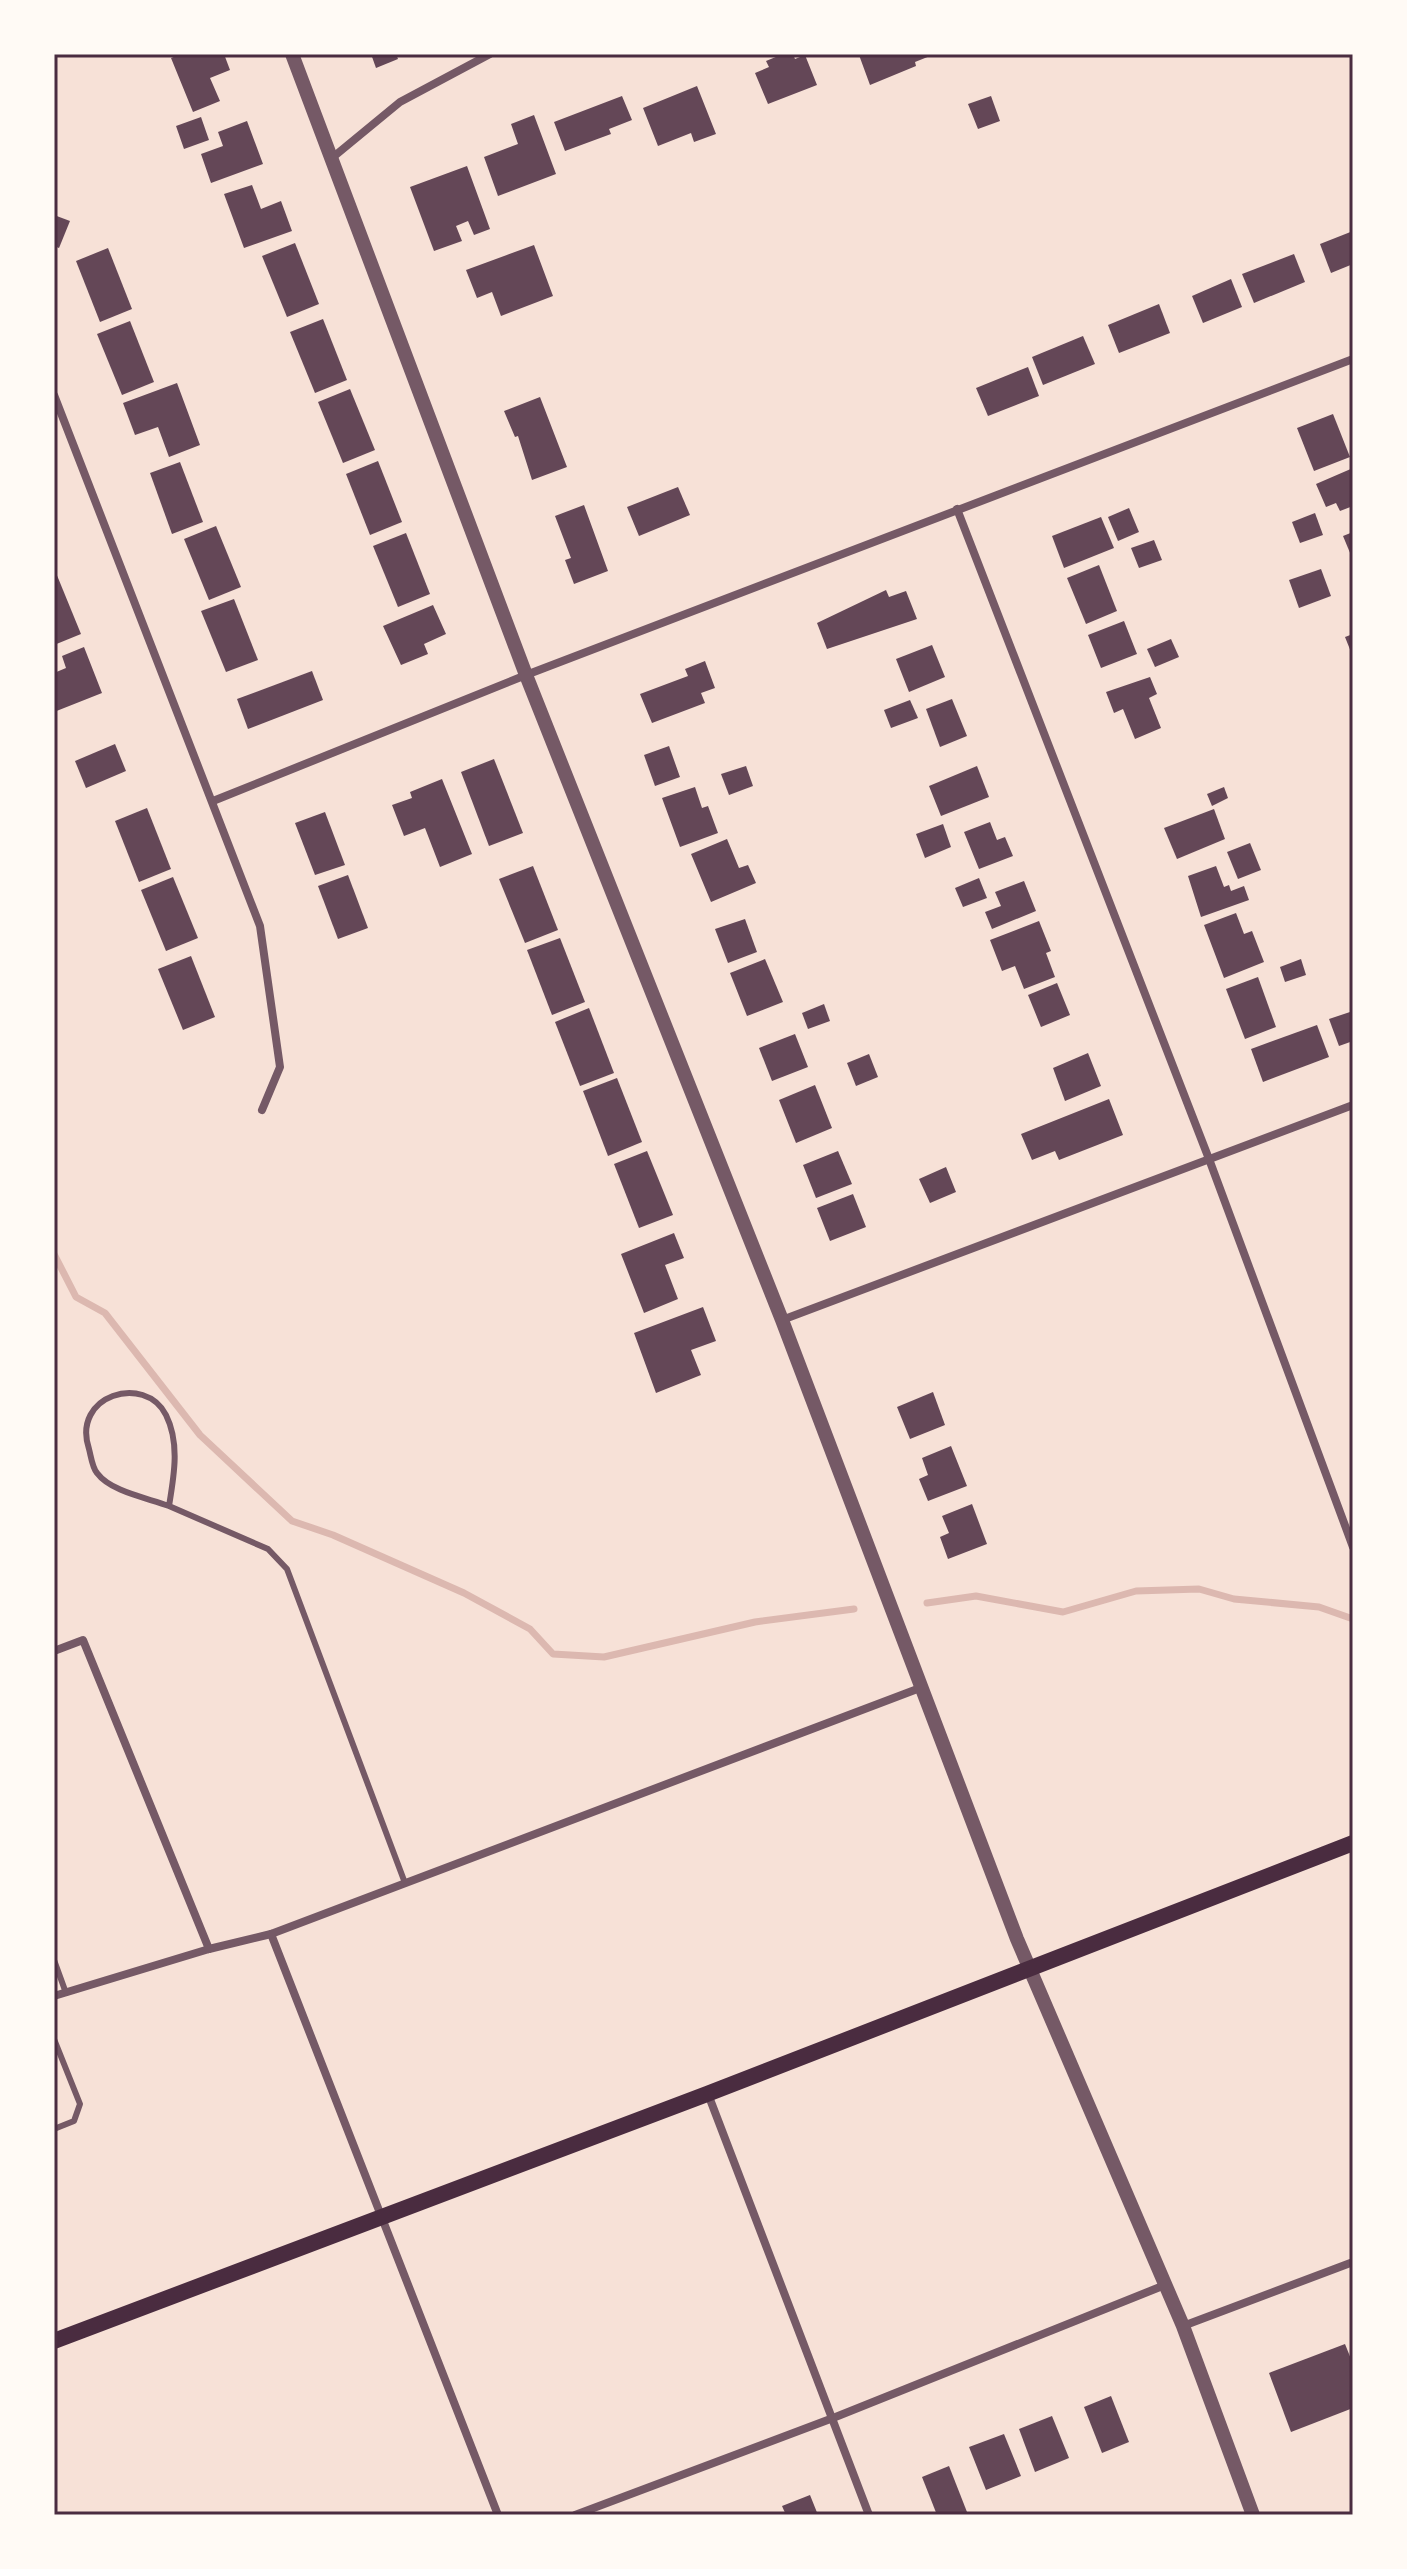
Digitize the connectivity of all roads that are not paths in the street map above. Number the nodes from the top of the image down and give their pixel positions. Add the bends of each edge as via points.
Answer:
1 (292, 54) edge
2 (490, 54) edge
3 (332, 158) junction
4 (1353, 359) edge
5 (54, 395) edge
6 (957, 509) junction
7 (526, 675) junction
8 (213, 801) junction
9 (1353, 1105) edge
10 (262, 1110) dead end
11 (1209, 1159) junction
12 (782, 1320) junction
13 (169, 1506) junction
14 (1353, 1547) edge
15 (54, 1651) edge
16 (920, 1688) junction
17 (1353, 1843) edge
18 (405, 1883) junction
19 (271, 1934) junction
20 (209, 1949) junction
21 (54, 1960) edge
22 (1029, 1970) junction
23 (66, 1993) junction
24 (54, 1996) edge
25 (54, 2039) edge
26 (707, 2094) junction
27 (54, 2129) edge
28 (379, 2217) junction
29 (1353, 2262) edge
30 (1165, 2285) junction
31 (1183, 2326) junction
32 (54, 2341) edge
33 (833, 2418) junction
34 (498, 2515) edge
35 (575, 2515) edge
36 (869, 2515) edge
37 (1253, 2515) edge

1 - 3 street
2 - 3 street via 400,102
3 - 7 street
4 - 6 street
5 - 8 street
6 - 7 street
6 - 11 street
7 - 8 street
7 - 12 street
8 - 10 street via 260,926 280,1067
9 - 11 street
11 - 12 street
11 - 14 street
12 - 16 street
13 - 13 lane via 176,1468 166,1413 153,1399 131,1393 106,1397 86,1417 85,1437 96,1473
13 - 18 lane via 268,1549 287,1569
15 - 20 street via 83,1640
16 - 18 street
16 - 22 street
17 - 22 main road
18 - 19 street
19 - 20 street
19 - 28 street
20 - 23 street
21 - 23 lane
22 - 26 main road
22 - 30 street
23 - 24 street
25 - 27 lane via 80,2104 74,2121
26 - 28 main road
26 - 33 street
28 - 32 main road
28 - 34 street
29 - 31 street
30 - 31 street
30 - 33 street
31 - 37 street
33 - 35 street
33 - 36 street

